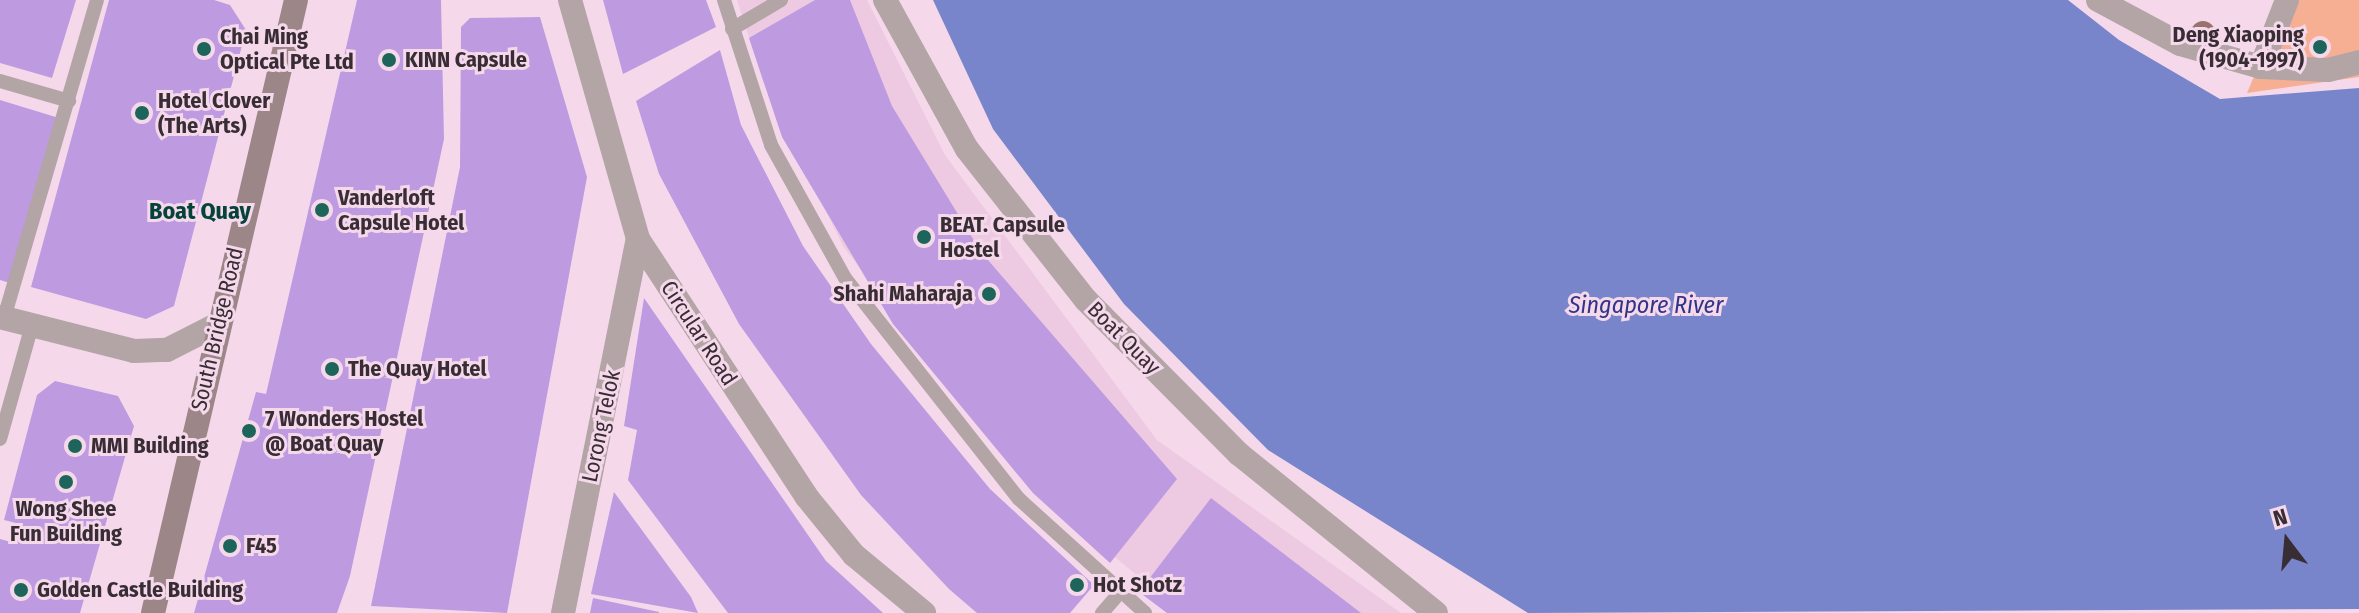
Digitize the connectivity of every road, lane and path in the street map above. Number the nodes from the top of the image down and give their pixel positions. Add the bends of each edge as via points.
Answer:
1 (97, 0) edge
2 (570, 0) edge
3 (724, 0) edge
4 (781, 0) edge
5 (885, 0) edge
6 (2098, 0) edge
7 (2287, 0) edge
8 (290, 5) edge
9 (732, 29) junction
10 (2359, 62) edge
11 (2261, 67) junction
12 (0, 81) edge
13 (69, 101) junction
14 (638, 239) junction
15 (2, 318) edge
16 (218, 324) junction
17 (32, 325) junction
18 (0, 439) edge
19 (1120, 592) junction
20 (153, 613) edge
21 (563, 613) edge
22 (924, 613) edge
23 (1102, 613) edge
24 (1145, 613) edge
25 (1436, 613) edge

1 - 13 lane
2 - 14 street, Circular Road
3 - 9 lane
4 - 9 lane
5 - 25 street, Boat Quay via 967,149 1086,300 1239,454
6 - 11 street via 2180,44
7 - 11 street
8 - 16 main road, South Bridge Road
9 - 19 lane via 771,145 851,288 1019,499
10 - 11 street via 2328,70
12 - 13 lane
13 - 15 lane
14 - 21 street, Lorong Telok
14 - 22 street, Circular Road via 806,496 854,555
15 - 17 street
16 - 17 street via 167,350 134,351
16 - 20 main road, South Bridge Road
17 - 18 lane
19 - 23 lane
19 - 24 lane

